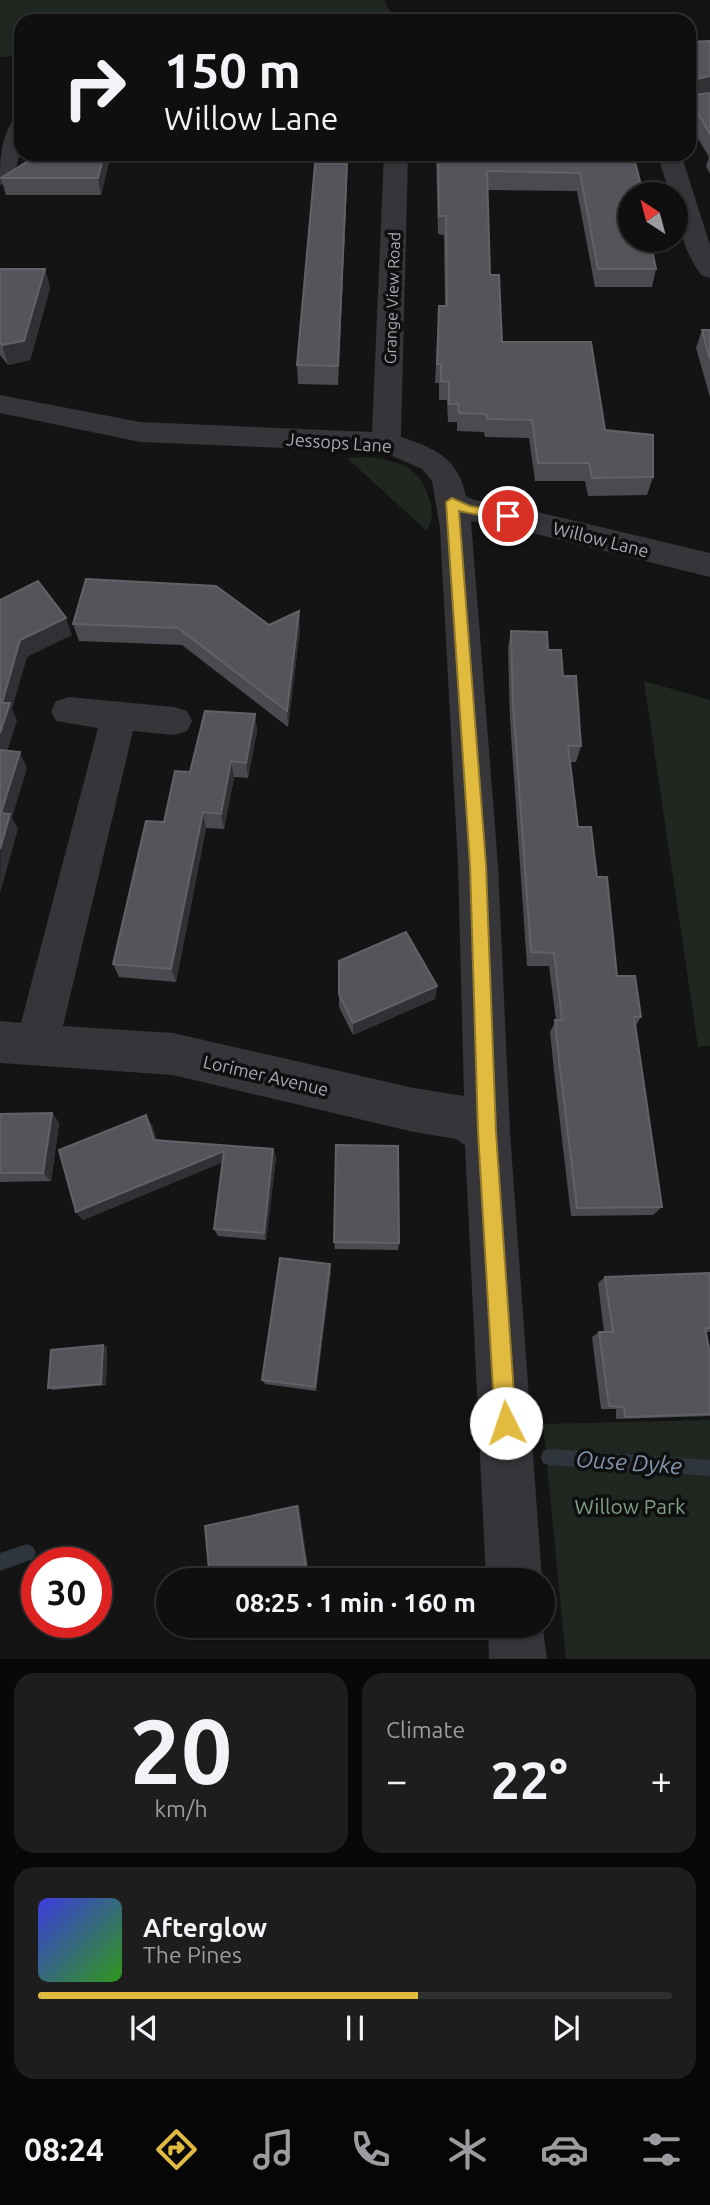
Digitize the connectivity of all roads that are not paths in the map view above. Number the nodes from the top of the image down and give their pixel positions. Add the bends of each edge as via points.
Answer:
1 (14, 143) edge
2 (396, 161) edge
3 (672, 161) edge
4 (0, 178) edge
5 (707, 258) edge
6 (0, 404) edge
7 (386, 442) junction
8 (452, 502) junction
9 (710, 565) edge
10 (69, 711) dead end
11 (119, 716) junction
12 (174, 721) dead end
13 (20, 1044) edge
14 (487, 1132) junction
15 (513, 1568) edge
16 (517, 1638) edge
17 (518, 1659) edge

1 - 4 street
2 - 7 street, Grange View Road
3 - 5 street
6 - 7 street, Jessops Lane via 140,432
7 - 8 street, Jessops Lane via 433,462 447,479
8 - 9 street, Willow Lane via 467,510
8 - 14 street, Jessops Lane via 478,865
10 - 11 street
11 - 12 street
11 - 13 street, Lorimer Avenue via 42,1023
13 - 14 street, Lorimer Avenue via 173,1054 462,1118
14 - 15 street, Jessops Lane
16 - 17 street

